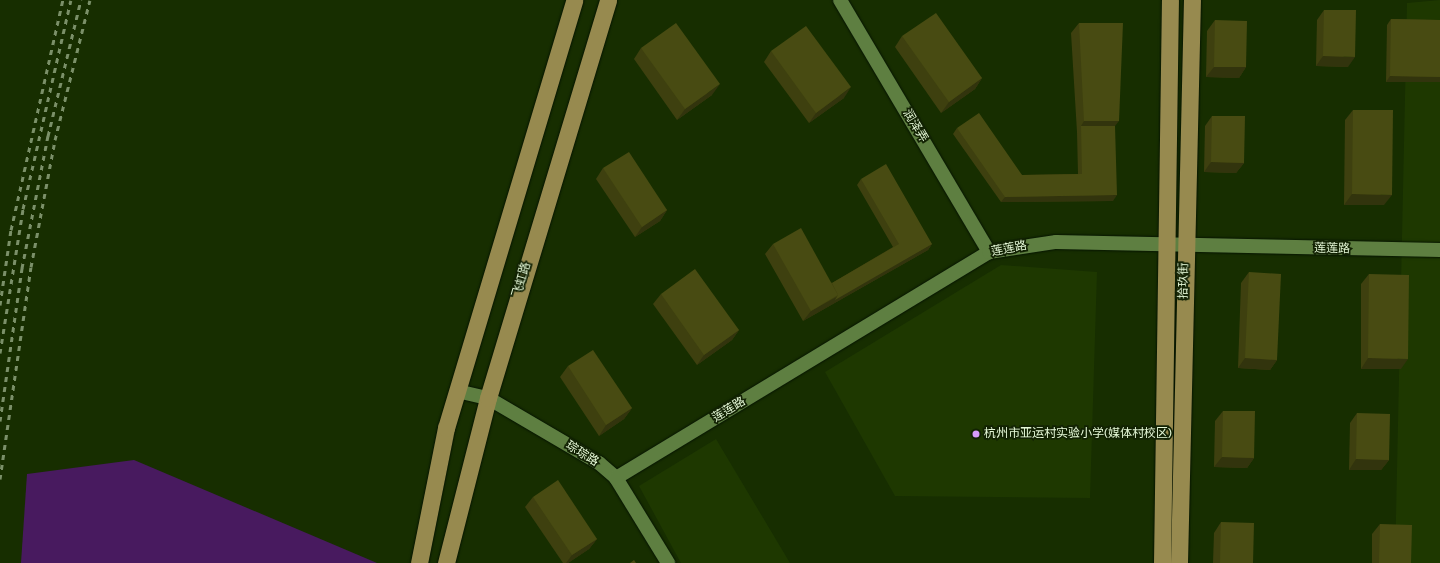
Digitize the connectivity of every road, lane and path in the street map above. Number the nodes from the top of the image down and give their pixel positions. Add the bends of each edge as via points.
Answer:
1 (574, 0) edge
2 (608, 0) edge
3 (840, 0) edge
4 (1170, 0) edge
5 (1192, 0) edge
6 (1167, 247) junction
7 (1185, 247) junction
8 (1440, 250) edge
9 (989, 252) junction
10 (457, 391) junction
11 (488, 398) junction
12 (616, 478) junction
13 (419, 563) edge
14 (446, 563) edge
15 (668, 563) edge
16 (1162, 563) edge
17 (1179, 563) edge

1 - 10 main road
2 - 11 main road, 飞虹路
3 - 9 street, 润泽弄
4 - 6 main road, 拾玖街
5 - 7 main road, 拾玖街
6 - 7 street, 莲莲路
6 - 9 street, 莲莲路 via 1056,242
6 - 16 main road, 拾玖街
7 - 8 street, 莲莲路
7 - 17 main road, 拾玖街
9 - 12 street, 莲莲路
10 - 11 street, 琮琮路
10 - 13 main road via 446,428
11 - 12 street, 琮琮路 via 599,464
11 - 14 main road, 飞虹路
12 - 15 street, 琮琮路

